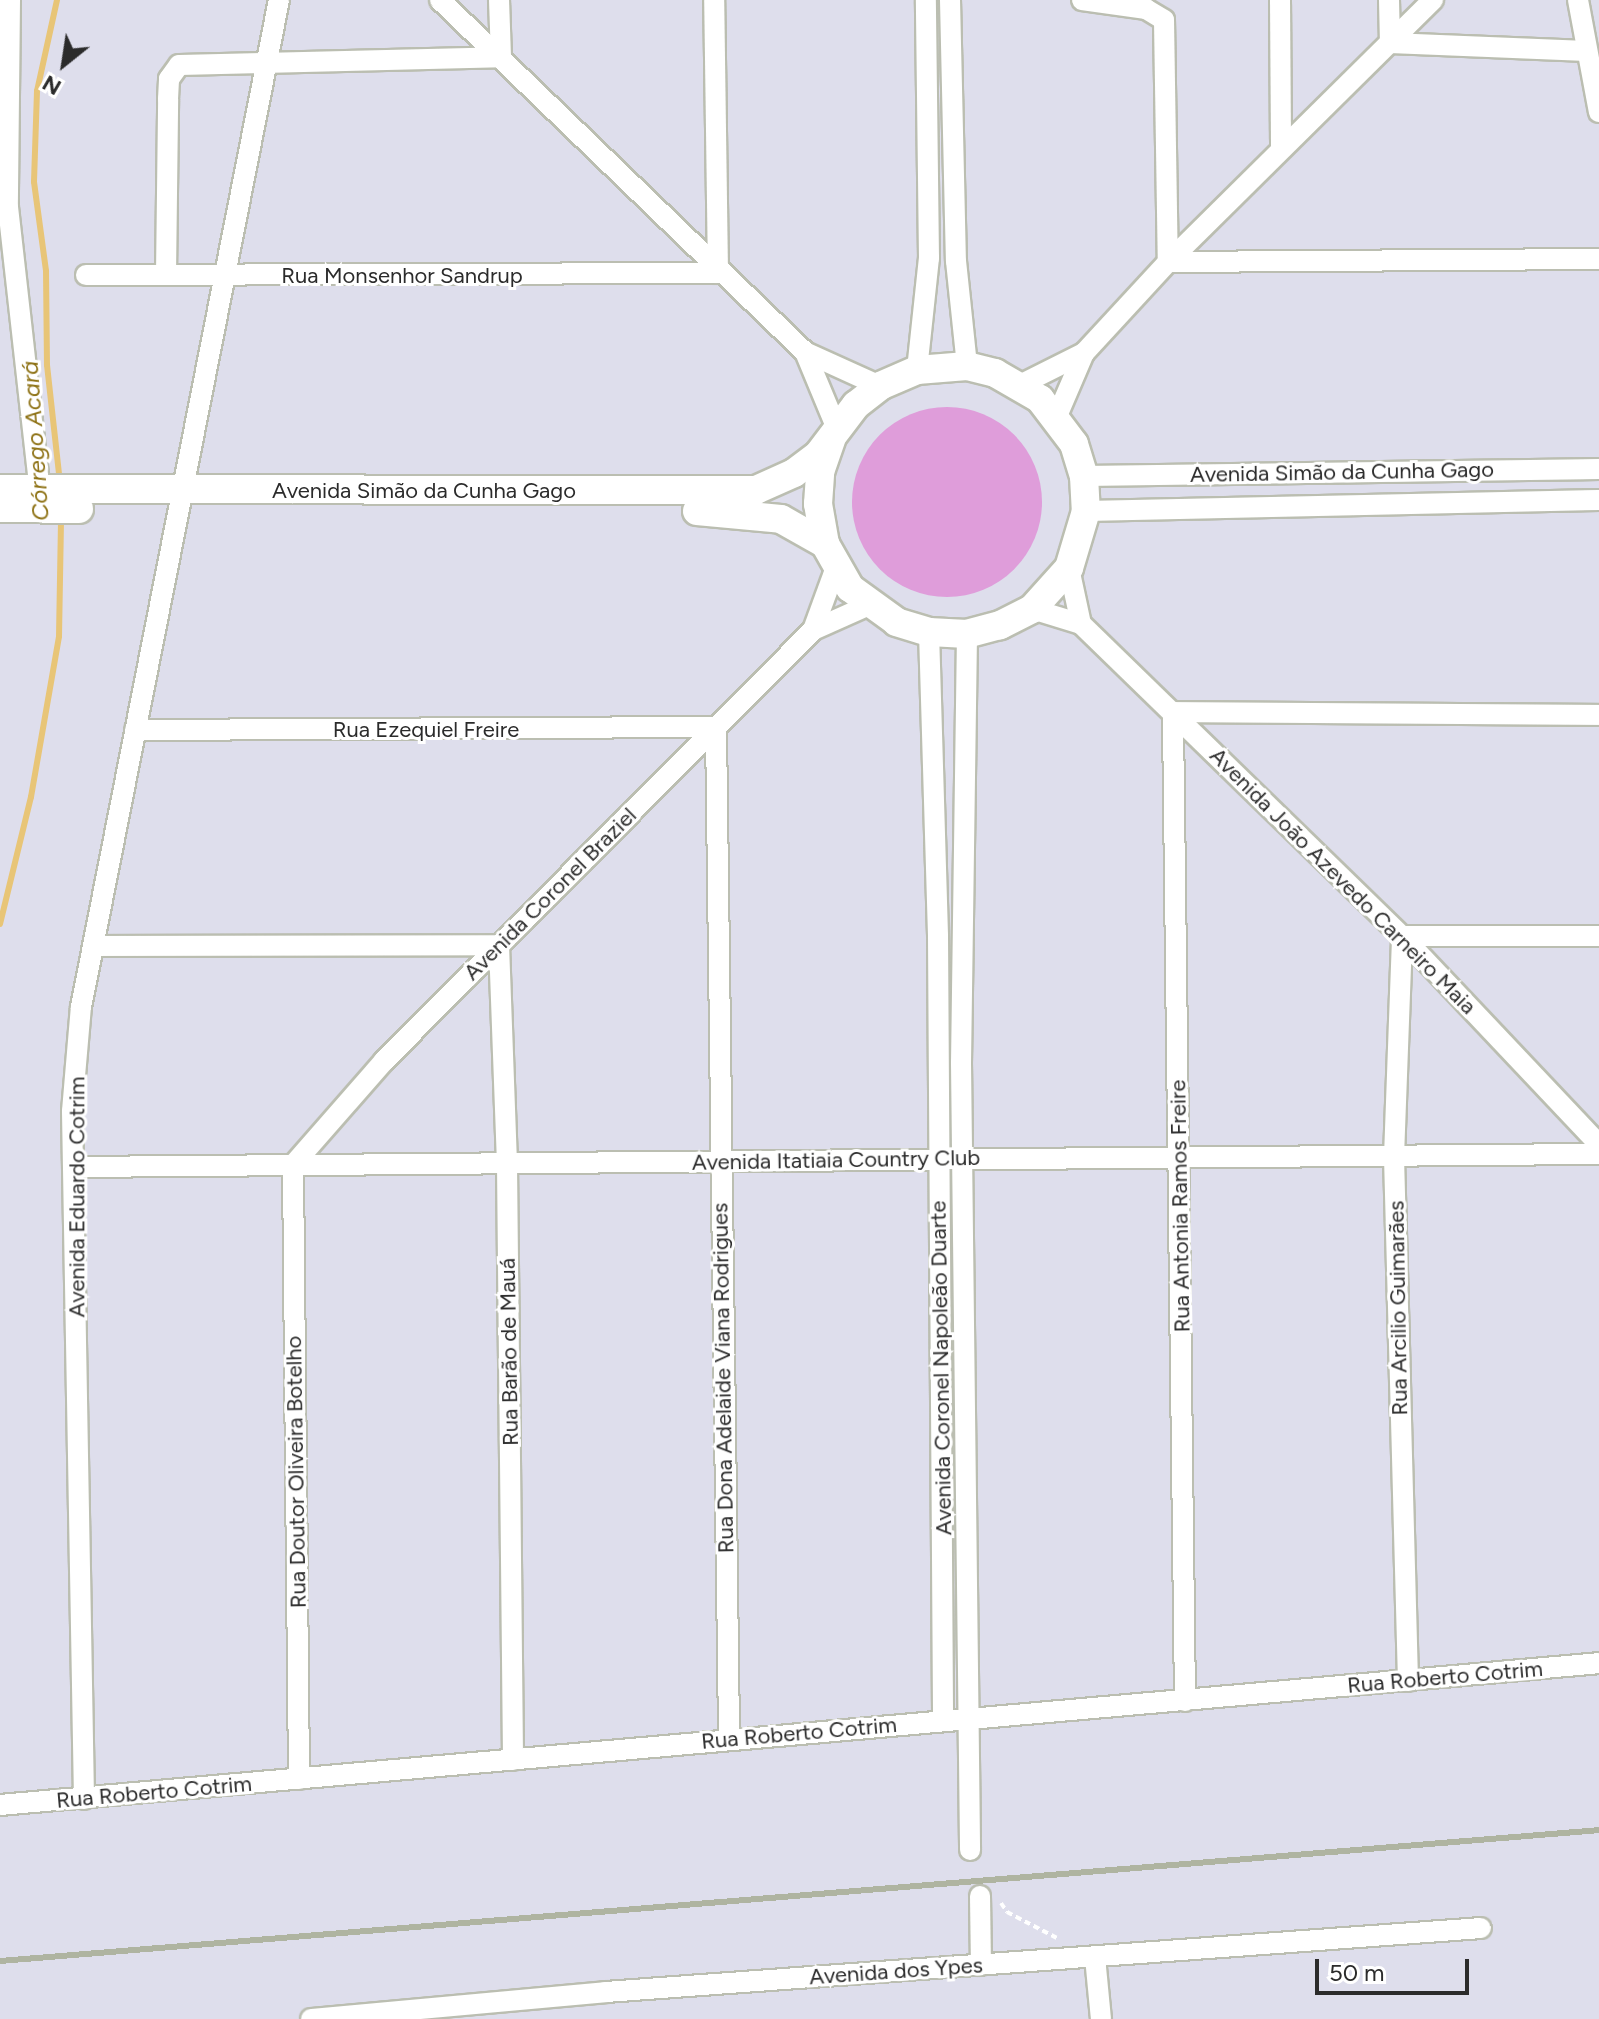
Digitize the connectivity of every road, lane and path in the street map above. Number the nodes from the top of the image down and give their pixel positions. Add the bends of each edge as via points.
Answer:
1 (10, 0) edge
2 (279, 0) edge
3 (440, 0) edge
4 (499, 0) edge
5 (714, 0) edge
6 (926, 0) edge
7 (950, 0) edge
8 (1082, 0) edge
9 (1280, 0) edge
10 (1389, 0) edge
11 (1433, 0) edge
12 (1578, 0) edge
13 (1390, 43) junction
14 (1587, 51) junction
15 (501, 57) junction
16 (268, 64) junction
17 (6, 90) edge
18 (1599, 112) edge
19 (1281, 149) junction
20 (1599, 259) edge
21 (1168, 262) junction
22 (718, 273) junction
23 (86, 275) dead end
24 (166, 275) junction
25 (227, 276) junction
26 (7, 281) edge
27 (805, 352) junction
28 (1084, 353) junction
29 (967, 366) junction
30 (917, 370) junction
31 (1020, 385) junction
32 (880, 386) junction
33 (1057, 416) junction
34 (834, 435) junction
35 (1599, 469) edge
36 (1194, 473) junction
37 (1084, 476) junction
38 (0, 489) edge
39 (54, 499) junction
40 (182, 500) junction
41 (1599, 500) edge
42 (736, 502) junction
43 (0, 508) edge
44 (1195, 509) junction
45 (1086, 511) junction
46 (830, 556) junction
47 (1069, 568) junction
48 (869, 605) junction
49 (1032, 609) junction
50 (1081, 624) junction
51 (813, 630) junction
52 (929, 632) junction
53 (967, 634) junction
54 (1173, 712) junction
55 (1599, 715) edge
56 (716, 727) junction
57 (135, 730) junction
58 (1402, 936) junction
59 (1599, 936) edge
60 (499, 945) junction
61 (95, 946) junction
62 (1599, 1144) edge
63 (1599, 1154) edge
64 (939, 1157) junction
65 (1394, 1157) junction
66 (964, 1158) junction
67 (1179, 1159) junction
68 (720, 1162) junction
69 (507, 1164) junction
70 (293, 1165) junction
71 (73, 1167) junction
72 (1599, 1663) edge
73 (1408, 1681) junction
74 (1185, 1701) junction
75 (971, 1719) junction
76 (943, 1720) junction
77 (729, 1740) junction
78 (513, 1760) junction
79 (299, 1779) junction
80 (84, 1799) junction
81 (0, 1805) edge
82 (970, 1850) dead end
83 (987, 1894) joint
84 (1481, 1928) dead end
85 (1095, 1957) junction
86 (981, 1965) junction
87 (311, 2019) edge
88 (1101, 2019) edge

1 - 17 street
2 - 16 street, Avenida Eduardo Cotrim
3 - 15 street
4 - 15 street
5 - 22 street
6 - 30 street via 929,258
7 - 29 street via 956,261
8 - 21 street via 1146,9 1164,20
9 - 19 street
10 - 13 street
11 - 13 street
12 - 14 street
13 - 14 street
13 - 19 street
14 - 18 street
15 - 16 street
15 - 22 street
16 - 24 street via 196,61 172,71
16 - 25 street, Avenida Eduardo Cotrim
17 - 26 street
19 - 21 street
20 - 21 street
21 - 28 street
22 - 25 street, Rua Monsenhor Sandrup
22 - 27 street
23 - 24 street, Rua Monsenhor Sandrup
24 - 25 street, Rua Monsenhor Sandrup
25 - 40 street, Avenida Eduardo Cotrim
26 - 39 street
27 - 32 street
27 - 34 street
28 - 31 street
28 - 33 street
29 - 30 street
29 - 31 street
30 - 32 street
31 - 33 street
32 - 34 street
33 - 37 street via 1074,444
34 - 42 street, Avenida Simão da Cunha Gago via 786,478
34 - 46 street via 820,472 818,504
35 - 36 street, Avenida Simão da Cunha Gago
36 - 37 street, Avenida Simão da Cunha Gago
36 - 44 street
37 - 45 street
38 - 39 street, Avenida Simão da Cunha Gago
39 - 40 street, Avenida Simão da Cunha Gago
39 - 43 street, Avenida Simão da Cunha Gago
40 - 42 street, Avenida Simão da Cunha Gago
40 - 57 street, Avenida Eduardo Cotrim
41 - 44 street, Avenida Simão da Cunha Gago
42 - 46 street, Avenida Simão da Cunha Gago via 781,519
44 - 45 street, Avenida Simão da Cunha Gago
45 - 47 street
46 - 48 street
46 - 51 street, Avenida Coronel Braziel
47 - 49 street
47 - 50 street
48 - 51 street, Avenida Coronel Braziel
48 - 52 street via 897,622
49 - 50 street, Avenida João Azevedo Carneiro Maia
49 - 53 street
50 - 54 street, Avenida João Azevedo Carneiro Maia
51 - 56 street, Avenida Coronel Braziel
52 - 53 street
52 - 64 street, Avenida Coronel Napoleão Duarte
53 - 66 street, Avenida Coronel Napoleão Duarte
54 - 55 street
54 - 58 street, Avenida João Azevedo Carneiro Maia
54 - 67 street, Rua Antonia Ramos Freire
56 - 57 street, Rua Ezequiel Freire
56 - 60 street, Avenida Coronel Braziel
56 - 68 street, Rua Dona Adelaide Viana Rodrigues
57 - 61 street, Avenida Eduardo Cotrim
58 - 59 street
58 - 62 street, Avenida João Azevedo Carneiro Maia
58 - 65 street, Rua Arcilio Guimarães
60 - 61 street
60 - 69 street, Rua Barão de Mauá
60 - 70 street, Avenida Coronel Braziel via 384,1061
61 - 71 street, Avenida Eduardo Cotrim via 81,1007
63 - 65 street, Avenida Itatiaia Country Club
64 - 66 street, Avenida Itatiaia Country Club
64 - 68 street, Avenida Itatiaia Country Club
64 - 76 street, Avenida Coronel Napoleão Duarte
65 - 67 street, Avenida Itatiaia Country Club
65 - 73 street, Rua Arcilio Guimarães
66 - 67 street, Avenida Itatiaia Country Club
66 - 75 street, Avenida Coronel Napoleão Duarte
67 - 74 street, Rua Antonia Ramos Freire
68 - 69 street, Avenida Itatiaia Country Club
68 - 77 street, Rua Dona Adelaide Viana Rodrigues
69 - 70 street, Avenida Itatiaia Country Club
69 - 78 street, Rua Barão de Mauá
70 - 71 street, Avenida Itatiaia Country Club
70 - 79 street, Rua Doutor Oliveira Botelho
71 - 80 street, Avenida Eduardo Cotrim
72 - 73 street, Rua Roberto Cotrim
73 - 74 street, Rua Roberto Cotrim
74 - 75 street, Rua Roberto Cotrim
75 - 76 street, Rua Roberto Cotrim
75 - 82 street, Avenida Coronel Napoleão Duarte
76 - 77 street, Rua Roberto Cotrim
77 - 78 street, Rua Roberto Cotrim
78 - 79 street, Rua Roberto Cotrim
79 - 80 street, Rua Roberto Cotrim
80 - 81 street, Rua Roberto Cotrim
83 - 85 path via 1007,1912
83 - 86 street
84 - 85 street, Avenida dos Ypes
85 - 86 street, Avenida dos Ypes
85 - 88 street
86 - 87 street, Avenida dos Ypes

